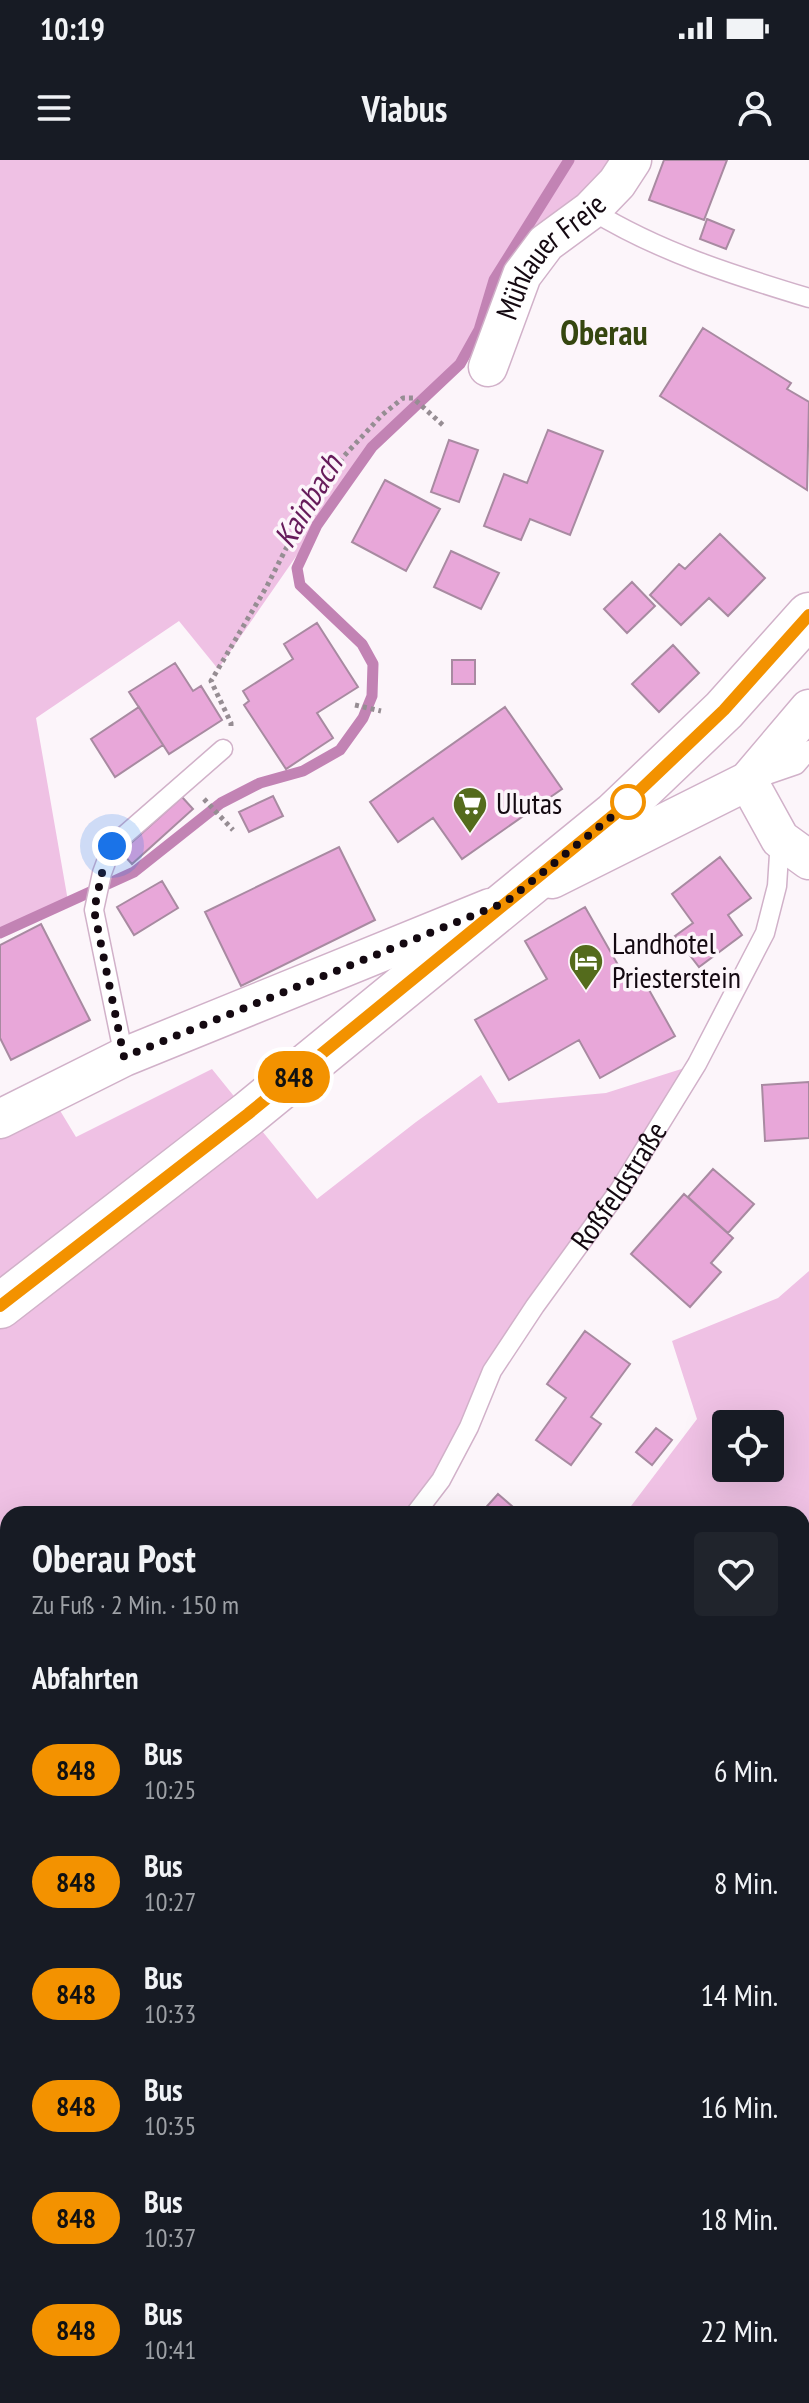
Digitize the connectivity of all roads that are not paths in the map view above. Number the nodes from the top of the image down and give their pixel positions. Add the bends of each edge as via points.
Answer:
1 (632, 160) edge
2 (591, 210) junction
3 (809, 298) edge
4 (488, 367) dead end
5 (809, 615) edge
6 (809, 709) edge
7 (223, 749) road end
8 (809, 750) edge
9 (748, 781) junction
10 (794, 850) edge
11 (506, 902) junction
12 (124, 1057) junction
13 (0, 1119) edge
14 (0, 1306) edge
15 (421, 1506) edge

1 - 2 street, Mühlauer Freie
2 - 3 lane via 652,244
2 - 4 street, Mühlauer Freie via 546,243 522,275
5 - 11 main road via 724,710 615,814
6 - 9 street
7 - 12 lane via 112,846 102,873 94,910
8 - 9 lane via 796,765
9 - 10 street
9 - 11 street
10 - 15 lane, Roßfeldstraße via 777,886 765,933 697,1064 620,1189 492,1371 469,1427
11 - 12 street
11 - 14 main road via 248,1114
12 - 13 street

